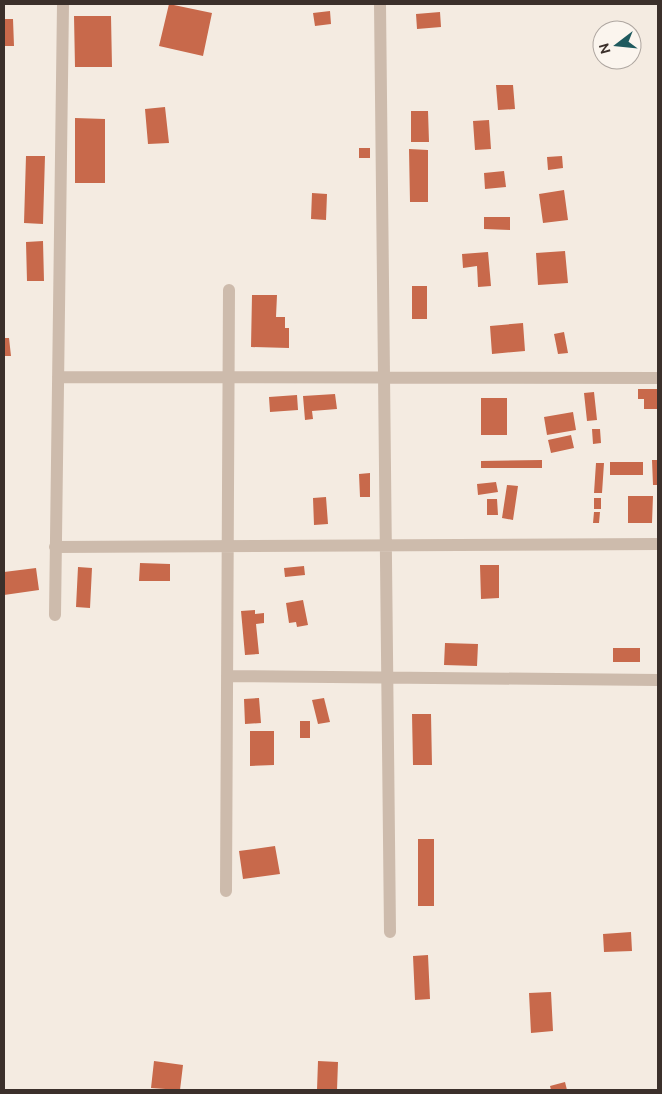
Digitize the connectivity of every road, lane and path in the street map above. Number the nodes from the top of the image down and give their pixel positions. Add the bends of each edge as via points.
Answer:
1 (63, 4) edge
2 (380, 4) edge
3 (229, 290) dead end
4 (58, 377) junction
5 (228, 377) junction
6 (384, 378) junction
7 (658, 378) edge
8 (658, 544) edge
9 (386, 545) junction
10 (228, 546) junction
11 (55, 547) junction
12 (54, 615) dead end
13 (227, 676) junction
14 (387, 678) junction
15 (658, 680) edge
16 (226, 891) dead end
17 (390, 932) dead end

1 - 4 street
2 - 6 street
3 - 5 street
4 - 5 street
4 - 11 street
5 - 6 street
5 - 10 street
6 - 7 street
6 - 9 street
8 - 9 street
9 - 10 street
9 - 14 street
10 - 11 street
10 - 13 street
11 - 12 street
13 - 14 street
13 - 16 street
14 - 15 street
14 - 17 street

